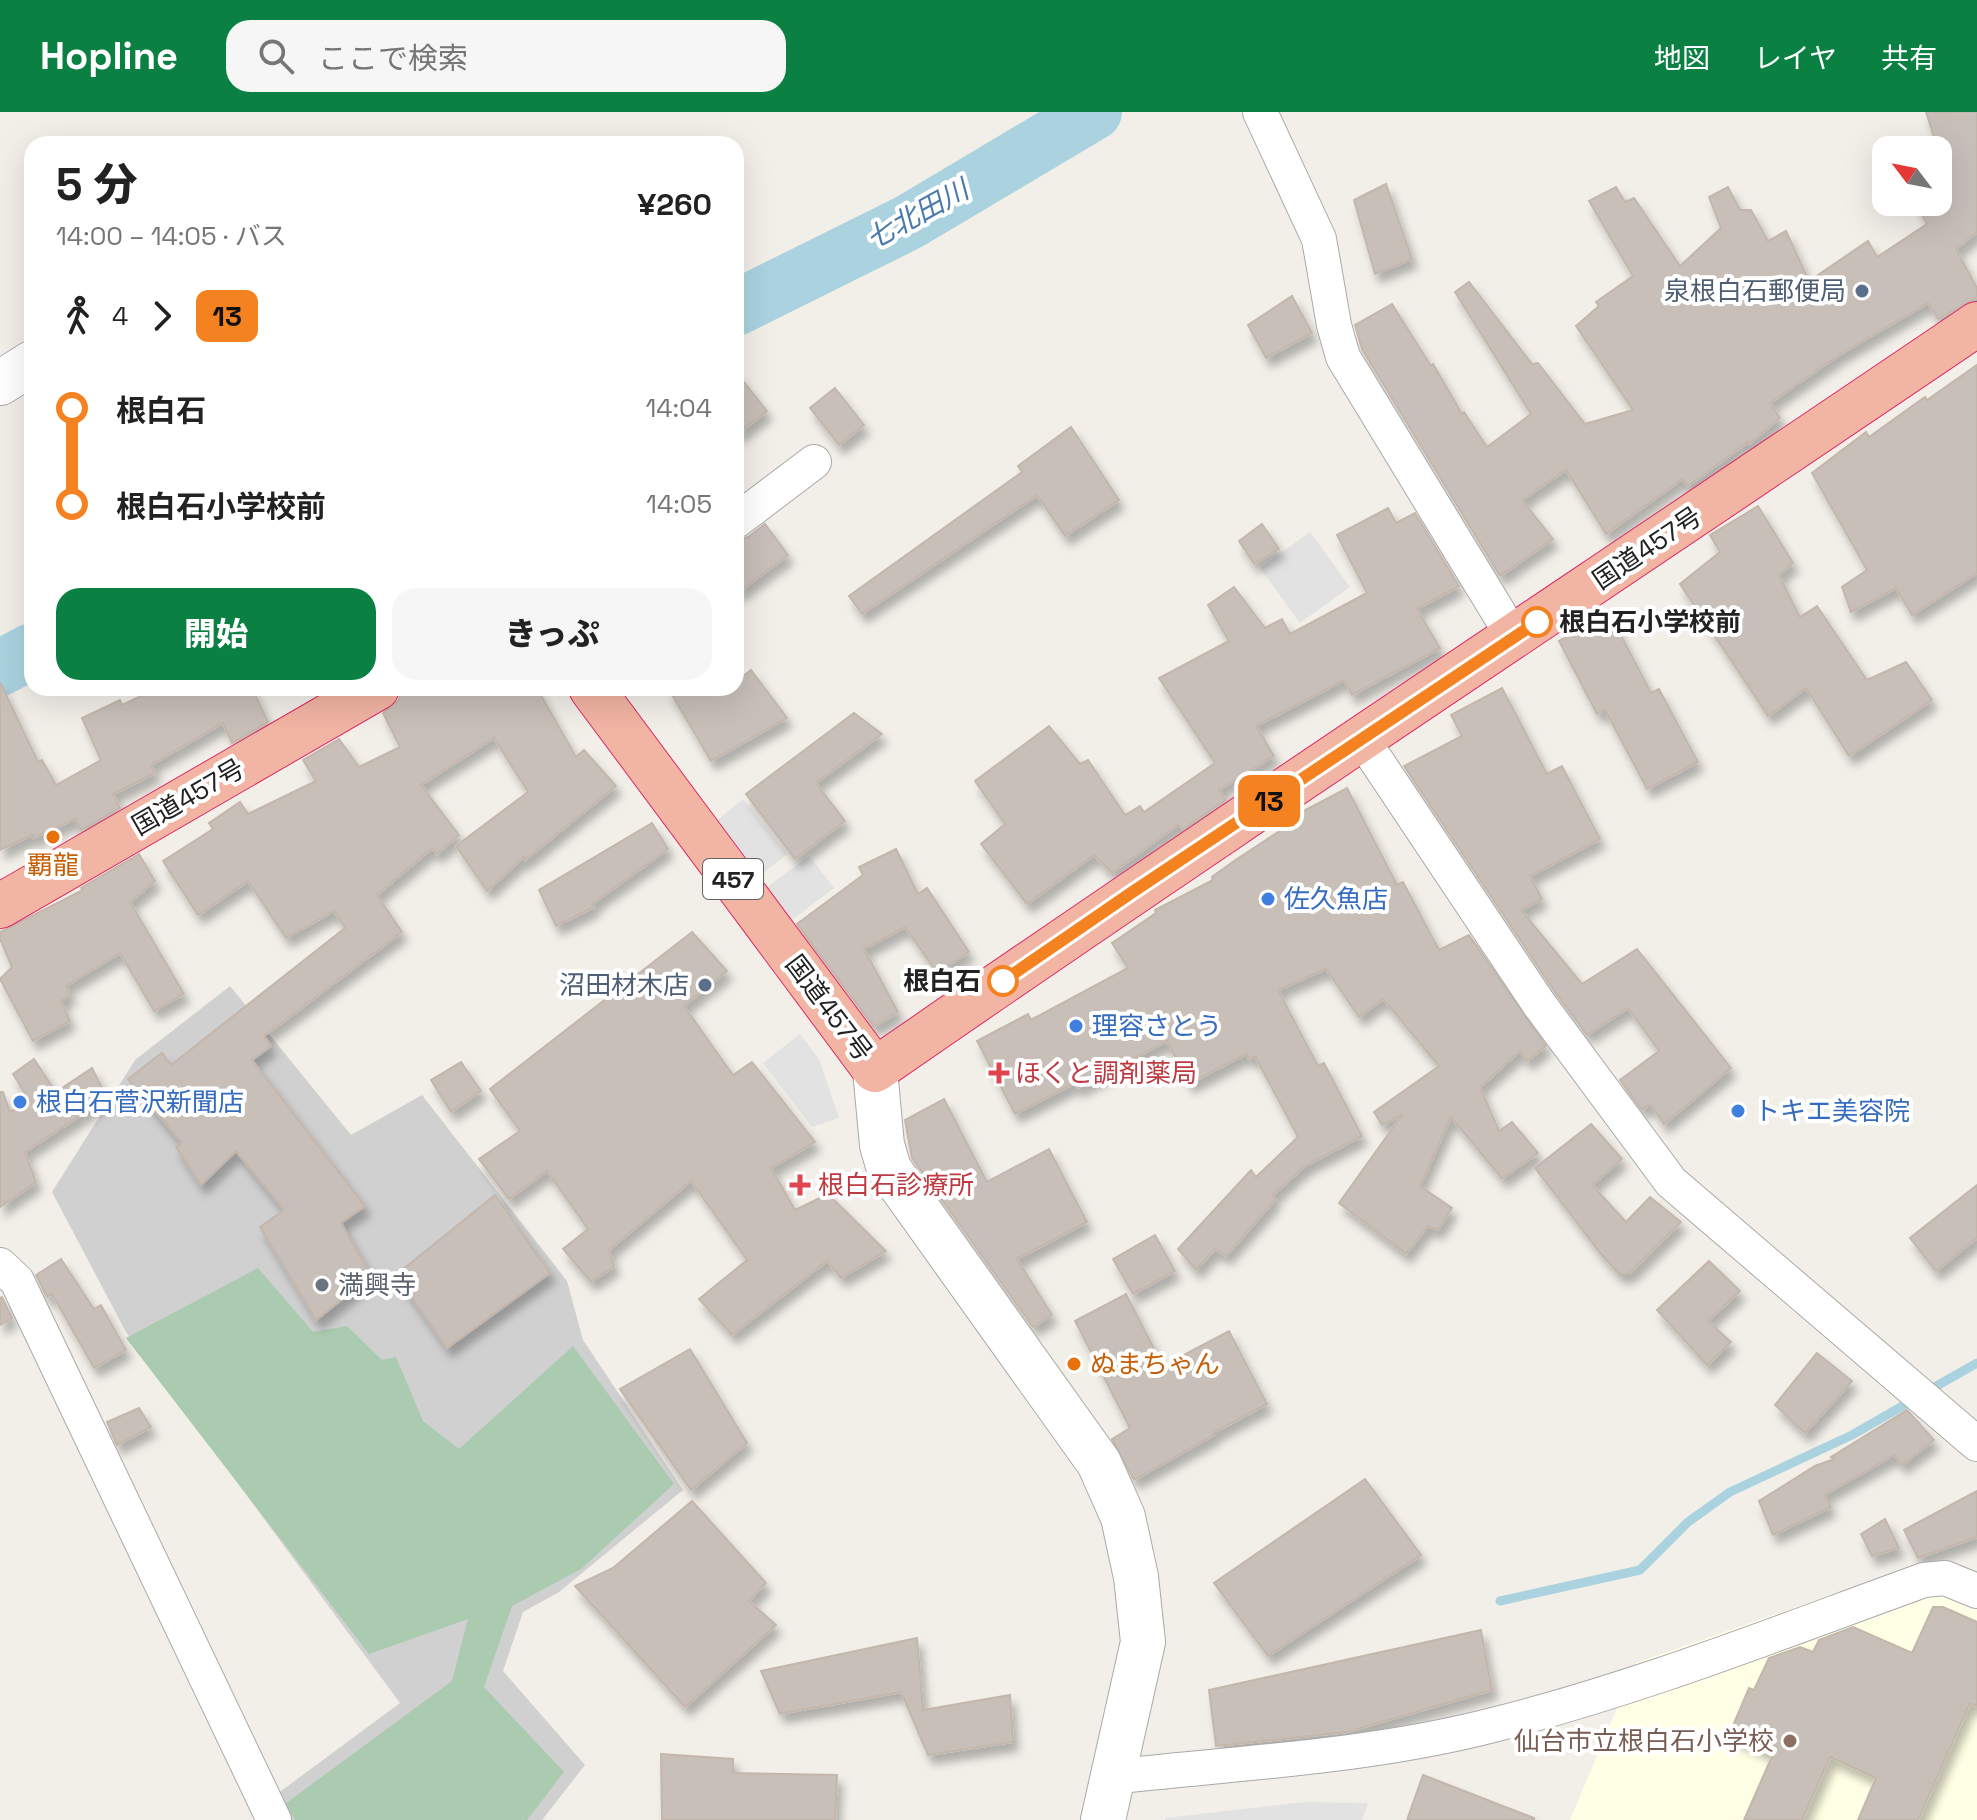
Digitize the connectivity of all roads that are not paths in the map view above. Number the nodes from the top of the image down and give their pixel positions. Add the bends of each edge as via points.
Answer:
1 (1260, 112) edge
2 (1977, 324) edge
3 (24, 368) edge
4 (0, 383) edge
5 (814, 462) dead end
6 (744, 515) edge
7 (1514, 638) junction
8 (363, 696) edge
9 (597, 696) edge
10 (1362, 739) junction
11 (0, 906) edge
12 (875, 1070) junction
13 (0, 1265) edge
14 (1977, 1444) edge
15 (1977, 1591) edge
16 (1111, 1777) junction
17 (274, 1820) edge
18 (1103, 1820) edge

1 - 7 street via 1319,239 1343,357
2 - 7 highway, 国道457号
3 - 4 street
5 - 6 street
7 - 10 highway, 国道457号
8 - 11 highway, 国道457号
9 - 12 highway, 国道457号 / 457
10 - 12 highway, 国道457号
10 - 14 street via 1539,1004 1671,1182
12 - 16 street via 889,1169 1099,1463 1123,1517 1143,1642
13 - 17 street via 17,1281
15 - 16 street via 1945,1578 1924,1580 1619,1691 1486,1727 1383,1747
16 - 18 street

